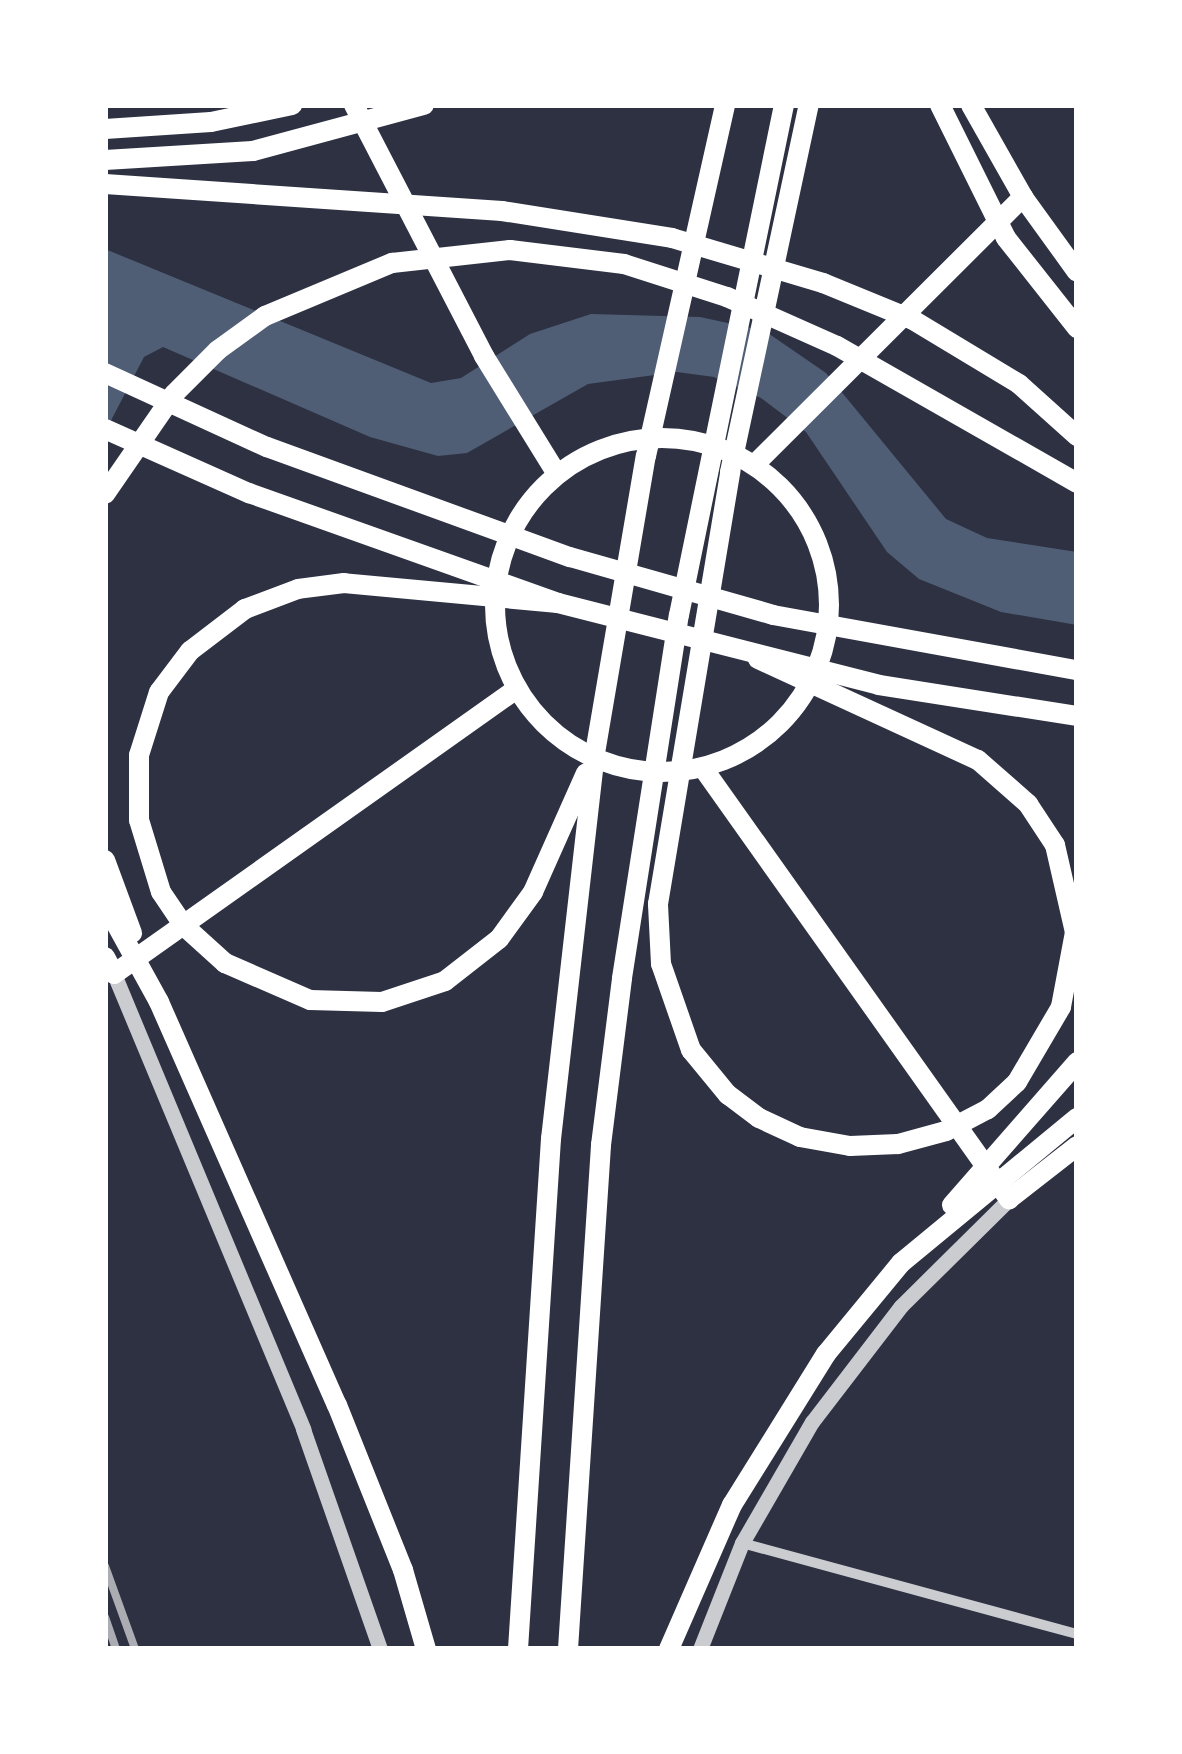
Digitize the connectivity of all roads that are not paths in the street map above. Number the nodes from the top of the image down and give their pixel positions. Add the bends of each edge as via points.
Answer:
1 (292, 105) edge
2 (354, 105) edge
3 (424, 105) edge
4 (725, 105) edge
5 (784, 105) edge
6 (808, 105) edge
7 (940, 105) edge
8 (972, 105) edge
9 (105, 128) edge
10 (105, 160) edge
11 (105, 184) edge
12 (1023, 198) junction
13 (748, 260) junction
14 (1077, 272) edge
15 (1077, 328) edge
16 (105, 373) edge
17 (105, 429) edge
18 (1077, 436) edge
19 (754, 465) junction
20 (557, 474) junction
21 (1077, 484) edge
22 (105, 494) edge
23 (558, 603) junction
24 (758, 659) junction
25 (1077, 670) edge
26 (517, 689) junction
27 (1077, 716) edge
28 (595, 753) junction
29 (703, 768) junction
30 (105, 860) edge
31 (105, 904) edge
32 (109, 965) edge
33 (158, 1002) junction
34 (1077, 1062) edge
35 (1077, 1118) edge
36 (1077, 1146) edge
37 (1009, 1199) junction
38 (901, 1263) junction
39 (742, 1542) junction
40 (1077, 1634) edge
41 (380, 1649) edge
42 (426, 1649) edge
43 (518, 1649) edge
44 (568, 1649) edge
45 (668, 1649) edge
46 (700, 1649) edge

1 - 9 main road via 212,122
2 - 20 main road via 484,356
3 - 10 main road via 253,151
4 - 28 main road via 646,456
5 - 13 main road
6 - 24 main road via 730,472 658,904 661,964 691,1050 728,1095 760,1118 800,1137 850,1146 898,1144 946,1131 988,1109 1017,1082 1062,1007 1074,932 1055,846 1028,804 978,760
7 - 15 main road via 995,221
8 - 12 main road
11 - 13 main road via 502,210 633,229
12 - 14 main road
12 - 19 main road
13 - 18 main road via 855,295 937,333 1018,384
13 - 44 main road via 678,615 619,997 592,1254
16 - 25 main road via 267,447 570,557 773,615
17 - 23 main road via 249,493
19 - 20 main road via 703,443 648,438 594,452
19 - 29 main road via 786,493 811,529 829,590 828,634 815,675 792,711 743,752
20 - 26 main road via 514,526 498,571 499,644
21 - 22 main road via 837,346 727,298 624,264 510,250 392,263 265,316 174,394
23 - 24 main road
23 - 28 main road via 344,583 298,588 232,617 182,660 147,720 136,780 147,857 182,925 252,980 334,1003 405,997 470,965 511,925
24 - 27 main road
26 - 29 main road via 544,723 597,760 639,771
26 - 32 main road
28 - 43 main road via 551,1139
29 - 37 main road
30 - 33 main road
31 - 33 main road
32 - 41 street via 303,1429
33 - 42 main road via 338,1405 403,1570
34 - 38 main road
35 - 38 main road
36 - 37 main road
37 - 39 street via 935,1268 864,1353 812,1422
38 - 45 main road via 826,1354 770,1439 711,1546
39 - 40 street
39 - 46 street

